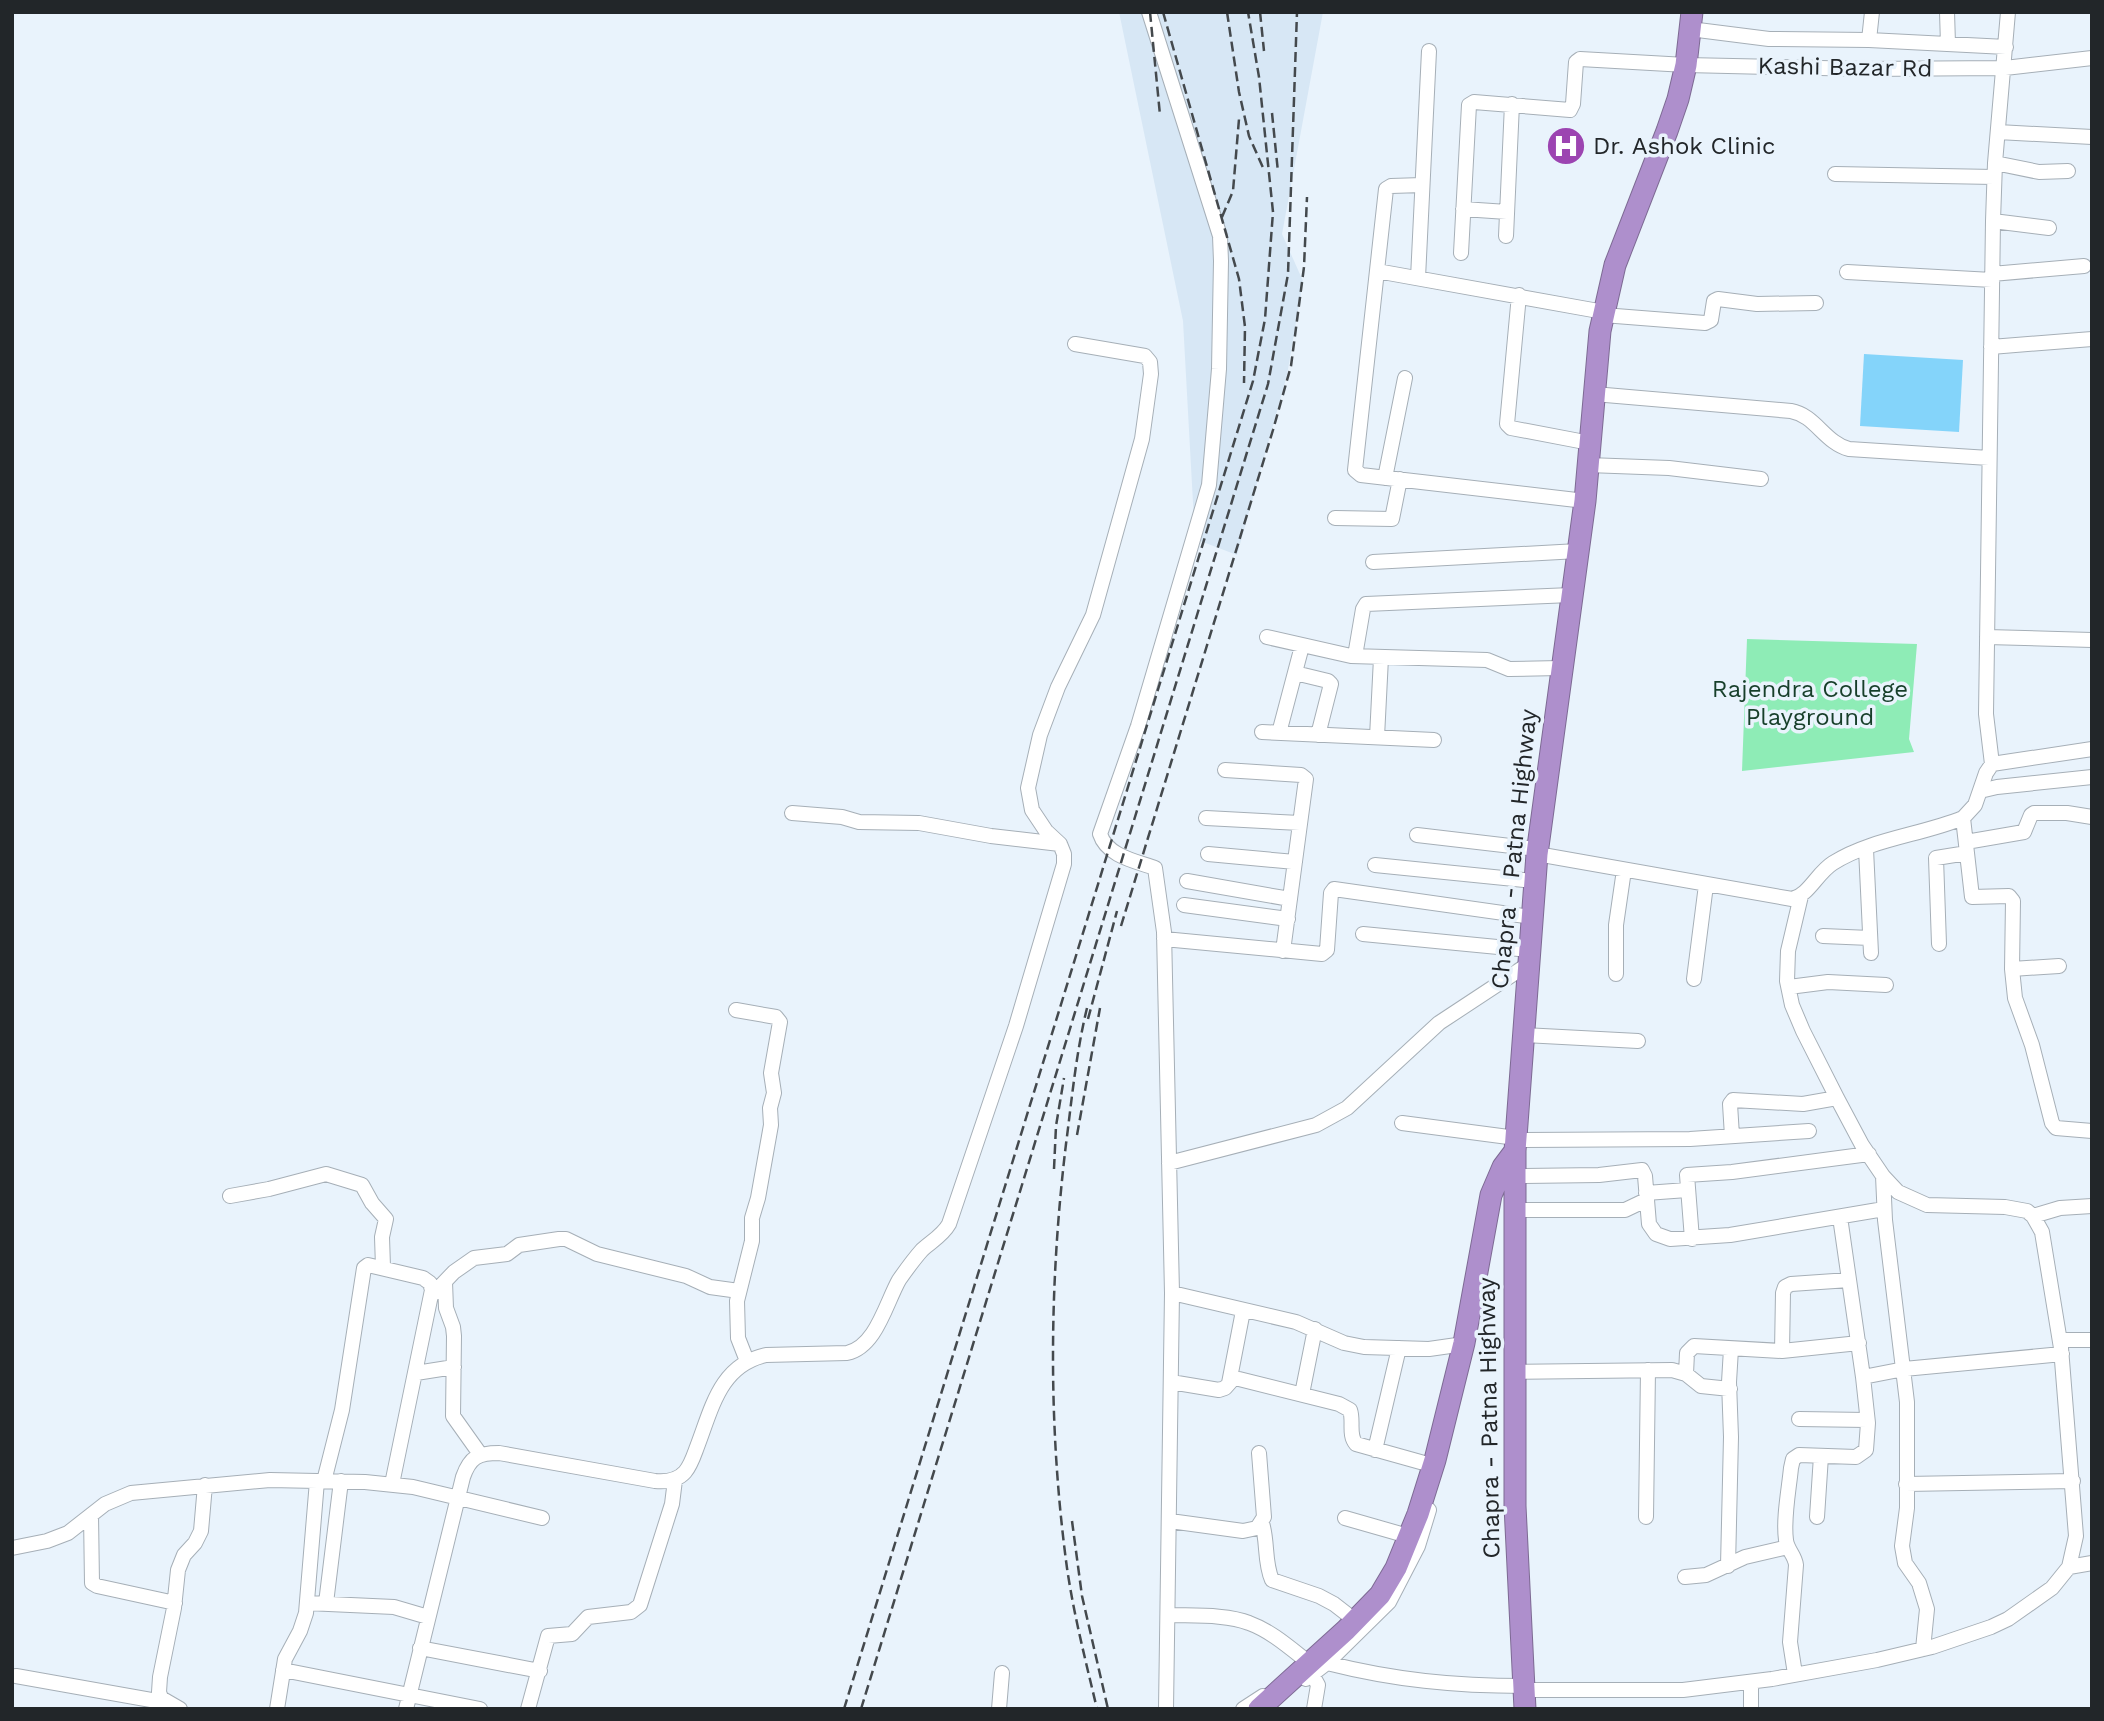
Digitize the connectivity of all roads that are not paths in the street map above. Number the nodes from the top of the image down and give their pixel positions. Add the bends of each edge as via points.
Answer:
1 (1149, 12) edge
2 (1872, 12) edge
3 (1947, 12) edge
4 (2008, 12) edge
5 (1691, 21) edge
6 (1869, 40) junction
7 (1948, 44) junction
8 (2006, 47) junction
9 (1429, 51) dead end
10 (2092, 58) edge
11 (1686, 65) junction
12 (2005, 68) junction
13 (1512, 104) junction
14 (1998, 132) junction
15 (2092, 137) edge
16 (1994, 170) junction
17 (2068, 171) dead end
18 (1835, 174) dead end
19 (1422, 185) junction
20 (1463, 209) junction
21 (1507, 212) junction
22 (1993, 221) junction
23 (2049, 228) dead end
24 (1506, 236) dead end
25 (1461, 253) dead end
26 (2084, 266) dead end
27 (1377, 271) junction
28 (1847, 272) dead end
29 (1992, 277) junction
30 (1418, 278) junction
31 (1518, 295) junction
32 (1816, 303) dead end
33 (1603, 313) junction
34 (2092, 339) edge
35 (1075, 344) dead end
36 (1991, 347) junction
37 (1405, 378) dead end
38 (1594, 394) junction
39 (1590, 443) junction
40 (1989, 458) junction
41 (1588, 465) junction
42 (1393, 478) junction
43 (1761, 478) dead end
44 (1584, 501) junction
45 (1335, 518) dead end
46 (1578, 551) junction
47 (1373, 562) dead end
48 (1572, 595) junction
49 (1267, 637) dead end
50 (1987, 637) junction
51 (2092, 640) edge
52 (1303, 646) junction
53 (1355, 656) junction
54 (1381, 658) junction
55 (1560, 668) junction
56 (1295, 673) junction
57 (1262, 732) dead end
58 (1279, 733) junction
59 (1318, 735) junction
60 (1377, 737) junction
61 (1434, 740) dead end
62 (2092, 749) edge
63 (1992, 764) junction
64 (1225, 771) dead end
65 (2092, 778) edge
66 (1980, 791) junction
67 (792, 813) dead end
68 (2092, 817) edge
69 (1206, 818) dead end
70 (1963, 818) junction
71 (1300, 823) junction
72 (1417, 835) dead end
73 (1060, 844) junction
74 (1966, 847) junction
75 (1866, 849) junction
76 (1537, 851) junction
77 (1208, 854) dead end
78 (1295, 862) junction
79 (1375, 865) dead end
80 (1624, 870) junction
81 (1187, 881) dead end
82 (1534, 881) junction
83 (1706, 885) junction
84 (1801, 896) junction
85 (1290, 899) junction
86 (1184, 905) dead end
87 (1531, 916) junction
88 (1288, 919) junction
89 (1363, 934) dead end
90 (1823, 936) dead end
91 (1164, 939) junction
92 (1939, 944) dead end
93 (1283, 951) junction
94 (1528, 958) junction
95 (2059, 966) dead end
96 (2012, 969) junction
97 (1616, 974) dead end
98 (1694, 979) dead end
99 (1885, 985) dead end
100 (1789, 987) junction
101 (736, 1010) dead end
102 (1522, 1035) junction
103 (1638, 1041) dead end
104 (1837, 1098) junction
105 (1402, 1123) dead end
106 (2092, 1130) edge
107 (1809, 1131) dead end
108 (1732, 1136) junction
109 (1515, 1143) junction
110 (1869, 1154) junction
111 (1169, 1163) junction
112 (1883, 1175) junction
113 (1514, 1176) junction
114 (1687, 1190) junction
115 (230, 1196) dead end
116 (1646, 1196) junction
117 (2092, 1206) edge
118 (1884, 1209) junction
119 (1514, 1210) junction
120 (2033, 1216) junction
121 (1840, 1217) junction
122 (1692, 1239) junction
123 (1482, 1242) junction
124 (383, 1267) junction
125 (1849, 1280) junction
126 (445, 1282) junction
127 (739, 1291) junction
128 (1172, 1293) junction
129 (432, 1295) junction
130 (1244, 1311) junction
131 (1315, 1329) junction
132 (2092, 1340) edge
133 (1859, 1343) junction
134 (1457, 1345) junction
135 (2061, 1347) junction
136 (1399, 1348) junction
137 (1731, 1349) junction
138 (1782, 1351) junction
139 (747, 1361) junction
140 (454, 1367) junction
141 (1904, 1369) junction
142 (1648, 1370) junction
143 (1514, 1372) junction
144 (416, 1373) junction
145 (1686, 1374) junction
146 (1863, 1377) junction
147 (1171, 1382) junction
148 (1229, 1383) junction
149 (1730, 1389) junction
150 (1302, 1394) junction
151 (1799, 1419) dead end
152 (1867, 1420) junction
153 (1375, 1450) junction
154 (1259, 1453) dead end
155 (480, 1454) junction
156 (1821, 1455) junction
157 (1424, 1463) junction
158 (675, 1480) junction
159 (320, 1481) junction
160 (341, 1481) junction
161 (2073, 1481) junction
162 (392, 1484) junction
163 (1906, 1484) junction
164 (205, 1485) junction
165 (458, 1497) junction
166 (91, 1515) junction
167 (1646, 1517) dead end
168 (1817, 1517) dead end
169 (542, 1518) dead end
170 (1345, 1518) dead end
171 (1170, 1521) junction
172 (1262, 1523) junction
173 (1401, 1534) junction
174 (1788, 1547) junction
175 (12, 1548) edge
176 (2092, 1563) edge
177 (1728, 1566) junction
178 (2069, 1567) junction
179 (1685, 1577) dead end
180 (175, 1603) junction
181 (307, 1603) junction
182 (326, 1603) junction
183 (1168, 1615) junction
184 (428, 1617) junction
185 (1352, 1618) junction
186 (420, 1648) junction
187 (1923, 1649) junction
188 (1327, 1662) junction
189 (1310, 1668) junction
190 (283, 1670) junction
191 (540, 1671) junction
192 (1002, 1673) dead end
193 (1795, 1674) junction
194 (16, 1675) dead end
195 (1751, 1682) junction
196 (1524, 1695) edge
197 (407, 1702) edge
198 (174, 1706) edge
199 (277, 1709) edge
200 (480, 1709) edge
201 (528, 1709) edge
202 (999, 1709) edge
203 (1166, 1709) edge
204 (1243, 1709) edge
205 (1259, 1709) edge
206 (1272, 1709) edge
207 (1314, 1709) edge
208 (1751, 1709) edge

1 - 91 street via 1216,221 1221,261 1219,369 1209,485 1138,726 1100,830 1104,843 1116,853 1155,868
2 - 6 street
3 - 7 street
4 - 8 street
5 - 6 street via 1769,39
5 - 11 highway, Chapra - Patna Highway
6 - 7 street
7 - 8 street
8 - 12 street
9 - 19 street
10 - 12 street, Kashi Bazar Rd
11 - 12 street, Kashi Bazar Rd
11 - 13 street, Kashi Bazar Rd via 1580,58 1570,110
11 - 33 highway, Chapra - Patna Highway via 1667,131 1615,265
12 - 14 street
13 - 20 street via 1469,104
13 - 21 street
14 - 15 street
14 - 16 street
16 - 17 street
16 - 18 street
16 - 22 street
19 - 27 street via 1385,189
19 - 30 street
20 - 21 street
20 - 25 street
21 - 24 street
22 - 23 street
22 - 29 street
26 - 29 street
27 - 30 street
27 - 42 street via 1355,468 1358,474
28 - 29 street
29 - 36 street
30 - 31 street
31 - 33 street
31 - 39 street via 1507,424
32 - 33 street via 1718,299 1711,320 1705,323
33 - 38 highway, Chapra - Patna Highway
34 - 36 street
35 - 73 street via 1140,354 1150,362 1151,374 1142,439 1093,615 1058,687 1030,779 1032,810
36 - 40 street
37 - 42 street
38 - 39 highway, Chapra - Patna Highway
38 - 40 street via 1798,412 1836,444 1849,449
39 - 41 highway, Chapra - Patna Highway
40 - 50 street
41 - 43 street
41 - 44 highway, Chapra - Patna Highway
42 - 44 street
42 - 45 street via 1392,519
44 - 46 highway, Chapra - Patna Highway
46 - 47 street
46 - 48 highway, Chapra - Patna Highway
48 - 53 street via 1368,604 1363,609
48 - 55 highway, Chapra - Patna Highway
49 - 52 street
50 - 51 street
50 - 63 street via 1986,714
52 - 53 street
52 - 56 street
53 - 54 street
54 - 55 street via 1487,660 1510,669
54 - 60 street
55 - 76 highway, Chapra - Patna Highway
56 - 58 street
56 - 59 street via 1331,684
57 - 58 street
58 - 59 street
59 - 60 street
60 - 61 street
62 - 63 street
63 - 66 street
64 - 71 street via 1304,776
65 - 66 street
66 - 70 street
67 - 73 street via 859,822 919,823
68 - 74 street via 2034,813 2024,832
69 - 71 street
70 - 74 street
70 - 75 street
71 - 78 street
72 - 76 street
73 - 139 street via 1063,870 988,1114 945,1231 910,1265 860,1349 778,1354
74 - 92 street via 1936,858
74 - 96 street via 1972,897 2012,899
75 - 84 street via 1827,867
75 - 90 street via 1871,945
76 - 80 street
76 - 82 highway, Chapra - Patna Highway
77 - 78 street
78 - 85 street
79 - 82 street
80 - 83 street
80 - 97 street via 1616,925
81 - 85 street
82 - 87 highway, Chapra - Patna Highway
83 - 84 street via 1785,900
83 - 98 street
84 - 100 street via 1788,951
85 - 88 street
86 - 88 street
87 - 93 street via 1334,889 1326,952
87 - 94 highway, Chapra - Patna Highway
88 - 93 street
89 - 94 street
91 - 93 street
91 - 111 street
94 - 102 highway, Chapra - Patna Highway
94 - 111 street via 1439,1023 1332,1118
95 - 96 street
96 - 106 street via 2017,1008 2032,1045 2052,1123 2056,1128
99 - 100 street via 1828,982
100 - 104 street via 1802,1031
101 - 127 street via 776,1017 780,1022 771,1073 772,1125
102 - 103 street
102 - 109 highway, Chapra - Patna Highway
104 - 108 street via 1808,1104 1733,1100
104 - 110 street
105 - 109 street
107 - 108 street
108 - 109 street
109 - 113 highway, Chapra - Patna Highway
109 - 123 highway via 1491,1195
110 - 112 street
110 - 114 street via 1688,1175
111 - 128 street
112 - 118 street
112 - 120 street via 1898,1192 1927,1205 2018,1209
113 - 116 street via 1641,1170
113 - 119 highway, Chapra - Patna Highway
114 - 116 street
114 - 122 street
115 - 124 street via 321,1174 362,1185 386,1219
116 - 119 street via 1625,1210
116 - 122 street via 1649,1224 1656,1234
117 - 120 street
118 - 121 street
118 - 141 street
119 - 143 highway, Chapra - Patna Highway
120 - 135 street via 2045,1242
121 - 122 street
121 - 125 street
123 - 134 street
123 - 188 street via 1481,1286 1466,1371 1418,1546 1389,1602
123 - 205 highway via 1464,1343 1435,1460 1396,1568 1380,1595 1346,1630
124 - 129 street via 423,1278 430,1283
124 - 159 street via 365,1267 342,1410
125 - 133 street
125 - 138 street via 1785,1287
126 - 127 street via 474,1258 507,1254 519,1245 566,1239 597,1254
126 - 129 street
126 - 140 street via 446,1308 454,1331
127 - 139 street via 738,1338
128 - 130 street
128 - 147 street
129 - 144 street
130 - 131 street
130 - 148 street
131 - 136 street via 1352,1345
131 - 150 street
132 - 135 street
133 - 138 street
133 - 146 street
134 - 136 street
134 - 157 street
135 - 141 street
135 - 161 street
136 - 153 street
137 - 138 street
137 - 145 street via 1689,1349
137 - 149 street
139 - 158 street via 724,1383 691,1462
140 - 144 street
140 - 155 street via 453,1416
141 - 146 street
141 - 163 street
142 - 143 street
142 - 145 street
142 - 167 street
143 - 196 highway, Chapra - Patna Highway
144 - 162 street
145 - 149 street via 1701,1386
146 - 152 street
147 - 148 street via 1219,1390
147 - 171 street
148 - 150 street via 1238,1379
149 - 177 street
150 - 153 street via 1347,1407 1353,1419 1353,1442
151 - 152 street
152 - 156 street via 1867,1444 1861,1455
153 - 157 street
154 - 172 street
155 - 158 street via 499,1453 655,1481
155 - 165 street via 467,1466
156 - 168 street
156 - 174 street via 1793,1459
157 - 173 street
158 - 191 street via 672,1504 638,1608 590,1616 572,1634 549,1635
159 - 160 street
159 - 164 street
159 - 181 street
160 - 162 street
160 - 182 street
161 - 163 street
161 - 178 street via 2076,1536
162 - 165 street
163 - 187 street via 1903,1556 1927,1609
164 - 166 street via 131,1493
164 - 180 street via 201,1531 180,1563
165 - 169 street
165 - 184 street
166 - 175 street via 57,1537
166 - 180 street via 92,1583
170 - 173 street
171 - 172 street via 1243,1531
171 - 183 street
172 - 185 street via 1272,1580 1319,1596
173 - 185 street via 1373,1593
174 - 177 street
174 - 193 street via 1795,1557 1790,1642
176 - 178 street
177 - 179 street
178 - 187 street via 2052,1588 2008,1619
180 - 198 street via 159,1686 161,1698
181 - 182 street
181 - 190 street via 304,1622
182 - 184 street via 394,1606
183 - 189 street via 1249,1623 1266,1631
183 - 203 street
184 - 186 street
185 - 189 street
186 - 191 street
186 - 197 street
187 - 193 street
188 - 189 street
188 - 196 street via 1400,1679
189 - 204 street
189 - 206 street
189 - 207 street via 1318,1685
190 - 197 street
190 - 199 street
191 - 201 street
192 - 202 street
193 - 195 street
194 - 198 street
195 - 196 street
195 - 208 street
197 - 200 street

